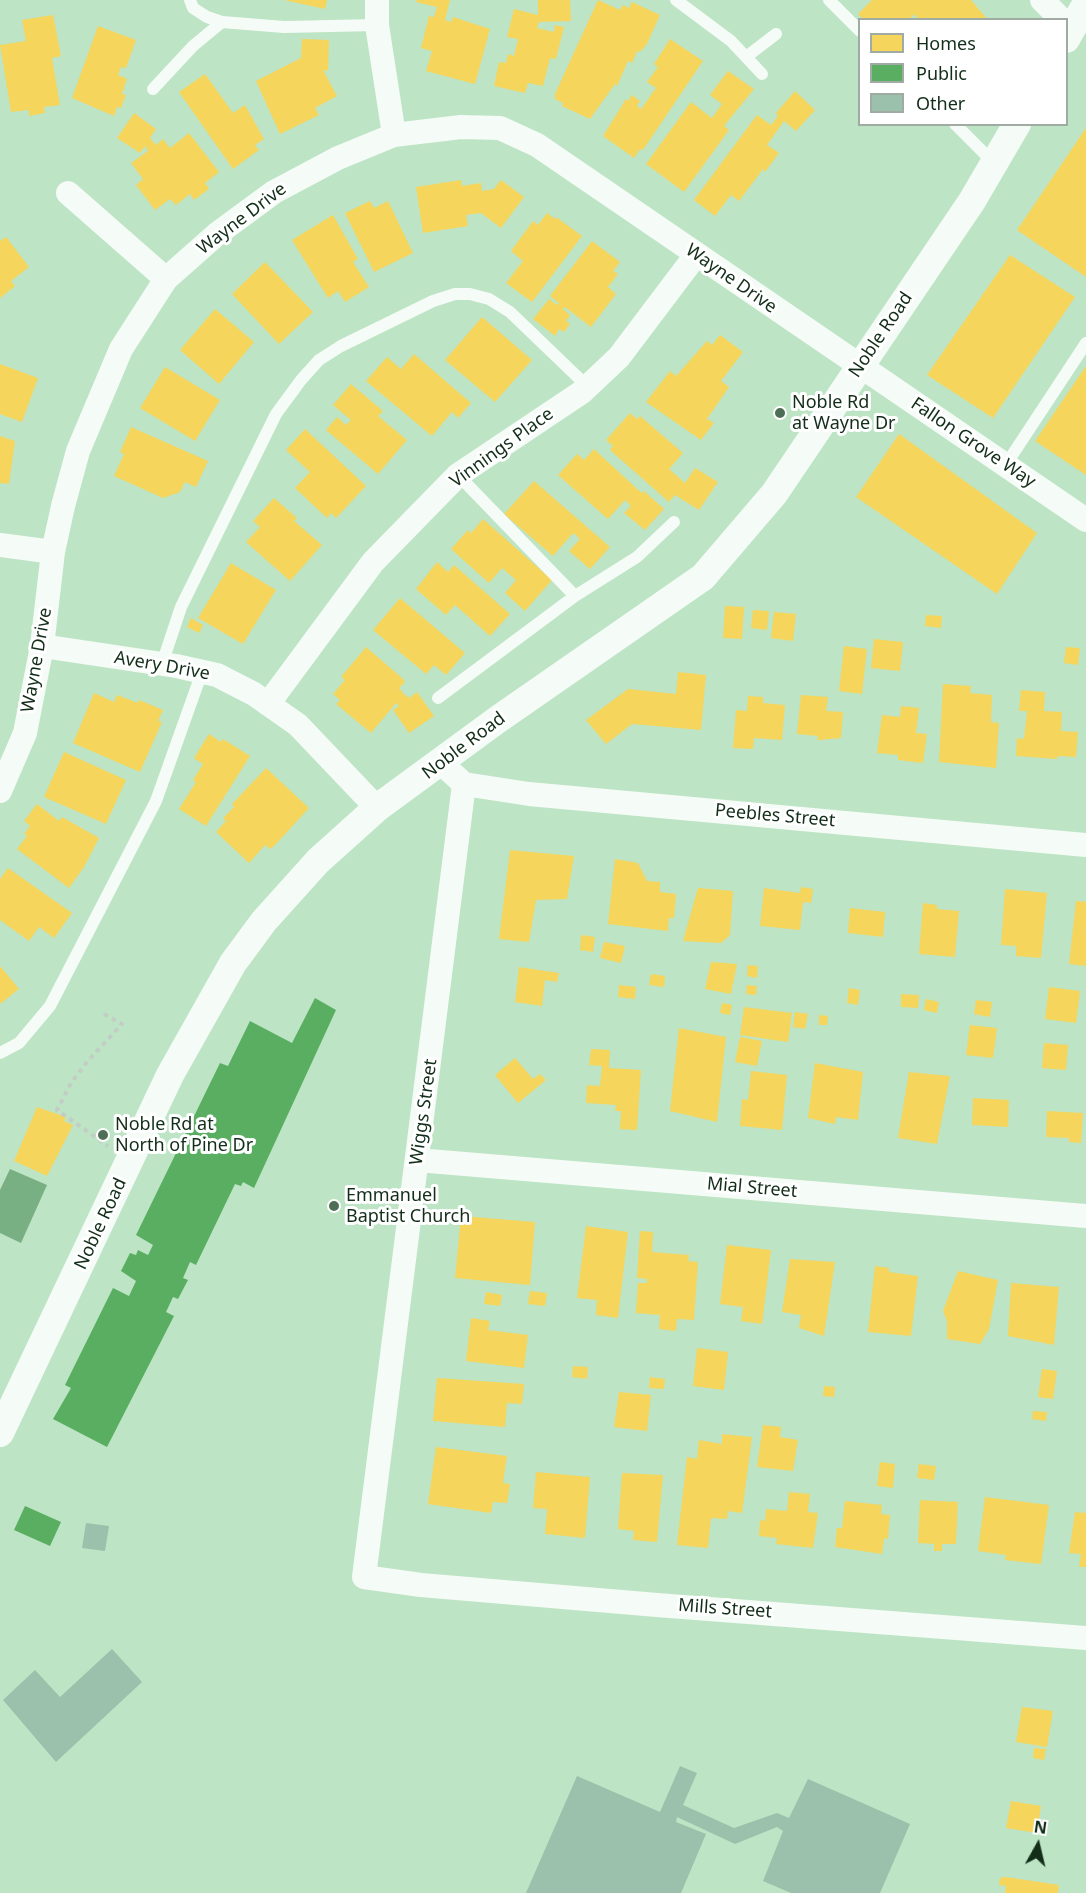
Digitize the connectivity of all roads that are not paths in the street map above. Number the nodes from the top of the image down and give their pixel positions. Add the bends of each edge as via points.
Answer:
1 (190, 0) edge
2 (377, 0) edge
3 (676, 0) edge
4 (829, 0) edge
5 (1042, 0) edge
6 (1086, 4) edge
7 (1059, 18) edge
8 (222, 22) junction
9 (377, 25) junction
10 (858, 29) edge
11 (1071, 30) edge
12 (776, 34) dead end
13 (746, 57) junction
14 (762, 74) dead end
15 (153, 89) dead end
16 (956, 126) edge
17 (1016, 126) edge
18 (394, 135) junction
19 (994, 163) junction
20 (68, 193) dead end
21 (696, 255) junction
22 (166, 279) junction
23 (1086, 343) edge
24 (860, 367) junction
25 (587, 386) junction
26 (1005, 466) junction
27 (458, 475) junction
28 (1086, 520) edge
29 (674, 522) dead end
30 (0, 545) edge
31 (53, 552) junction
32 (574, 596) junction
33 (42, 646) junction
34 (162, 664) junction
35 (202, 672) junction
36 (438, 698) dead end
37 (268, 704) junction
38 (441, 762) junction
39 (464, 784) junction
40 (0, 791) edge
41 (377, 808) junction
42 (1086, 844) edge
43 (0, 1053) edge
44 (417, 1160) junction
45 (1086, 1216) edge
46 (0, 1433) edge
47 (364, 1577) joint
48 (1086, 1638) edge

1 - 8 lane via 200,13
2 - 9 street
3 - 13 lane
4 - 10 lane
5 - 7 street
6 - 11 street
8 - 9 lane via 284,27
8 - 15 lane
9 - 18 street
12 - 13 lane
13 - 14 lane
16 - 19 lane
17 - 19 street, Noble Road
18 - 21 street, Wayne Drive via 461,127 500,129 537,145
18 - 22 street, Wayne Drive via 274,192 217,234
19 - 24 street, Noble Road
20 - 22 street
21 - 24 street, Wayne Drive
21 - 25 street, Vinnings Place via 619,357
22 - 31 street, Wayne Drive via 122,349 78,451
23 - 26 lane
24 - 26 street, Fallon Grove Way
24 - 38 street, Noble Road via 774,494 703,576
25 - 27 street, Vinnings Place
25 - 34 lane via 510,312 489,299 470,294 433,301 319,360 276,414 181,607
26 - 28 street, Fallon Grove Way
27 - 32 lane
27 - 37 street, Vinnings Place via 373,562
29 - 32 lane via 637,557
30 - 31 street
31 - 33 street, Wayne Drive
32 - 36 lane
33 - 34 street, Avery Drive
33 - 40 street, Wayne Drive via 25,733
34 - 35 street, Avery Drive
35 - 37 street, Avery Drive via 217,675
35 - 43 lane via 156,801 50,1006 19,1043
37 - 41 street, Avery Drive via 298,725
38 - 39 street
38 - 41 street, Noble Road
39 - 42 street, Peebles Street via 541,795
39 - 44 street, Wiggs Street
41 - 46 street, Noble Road via 318,861 264,921 211,999 170,1075
44 - 45 street, Mial Street
44 - 47 street, Wiggs Street
47 - 48 street, Mills Street via 527,1594

